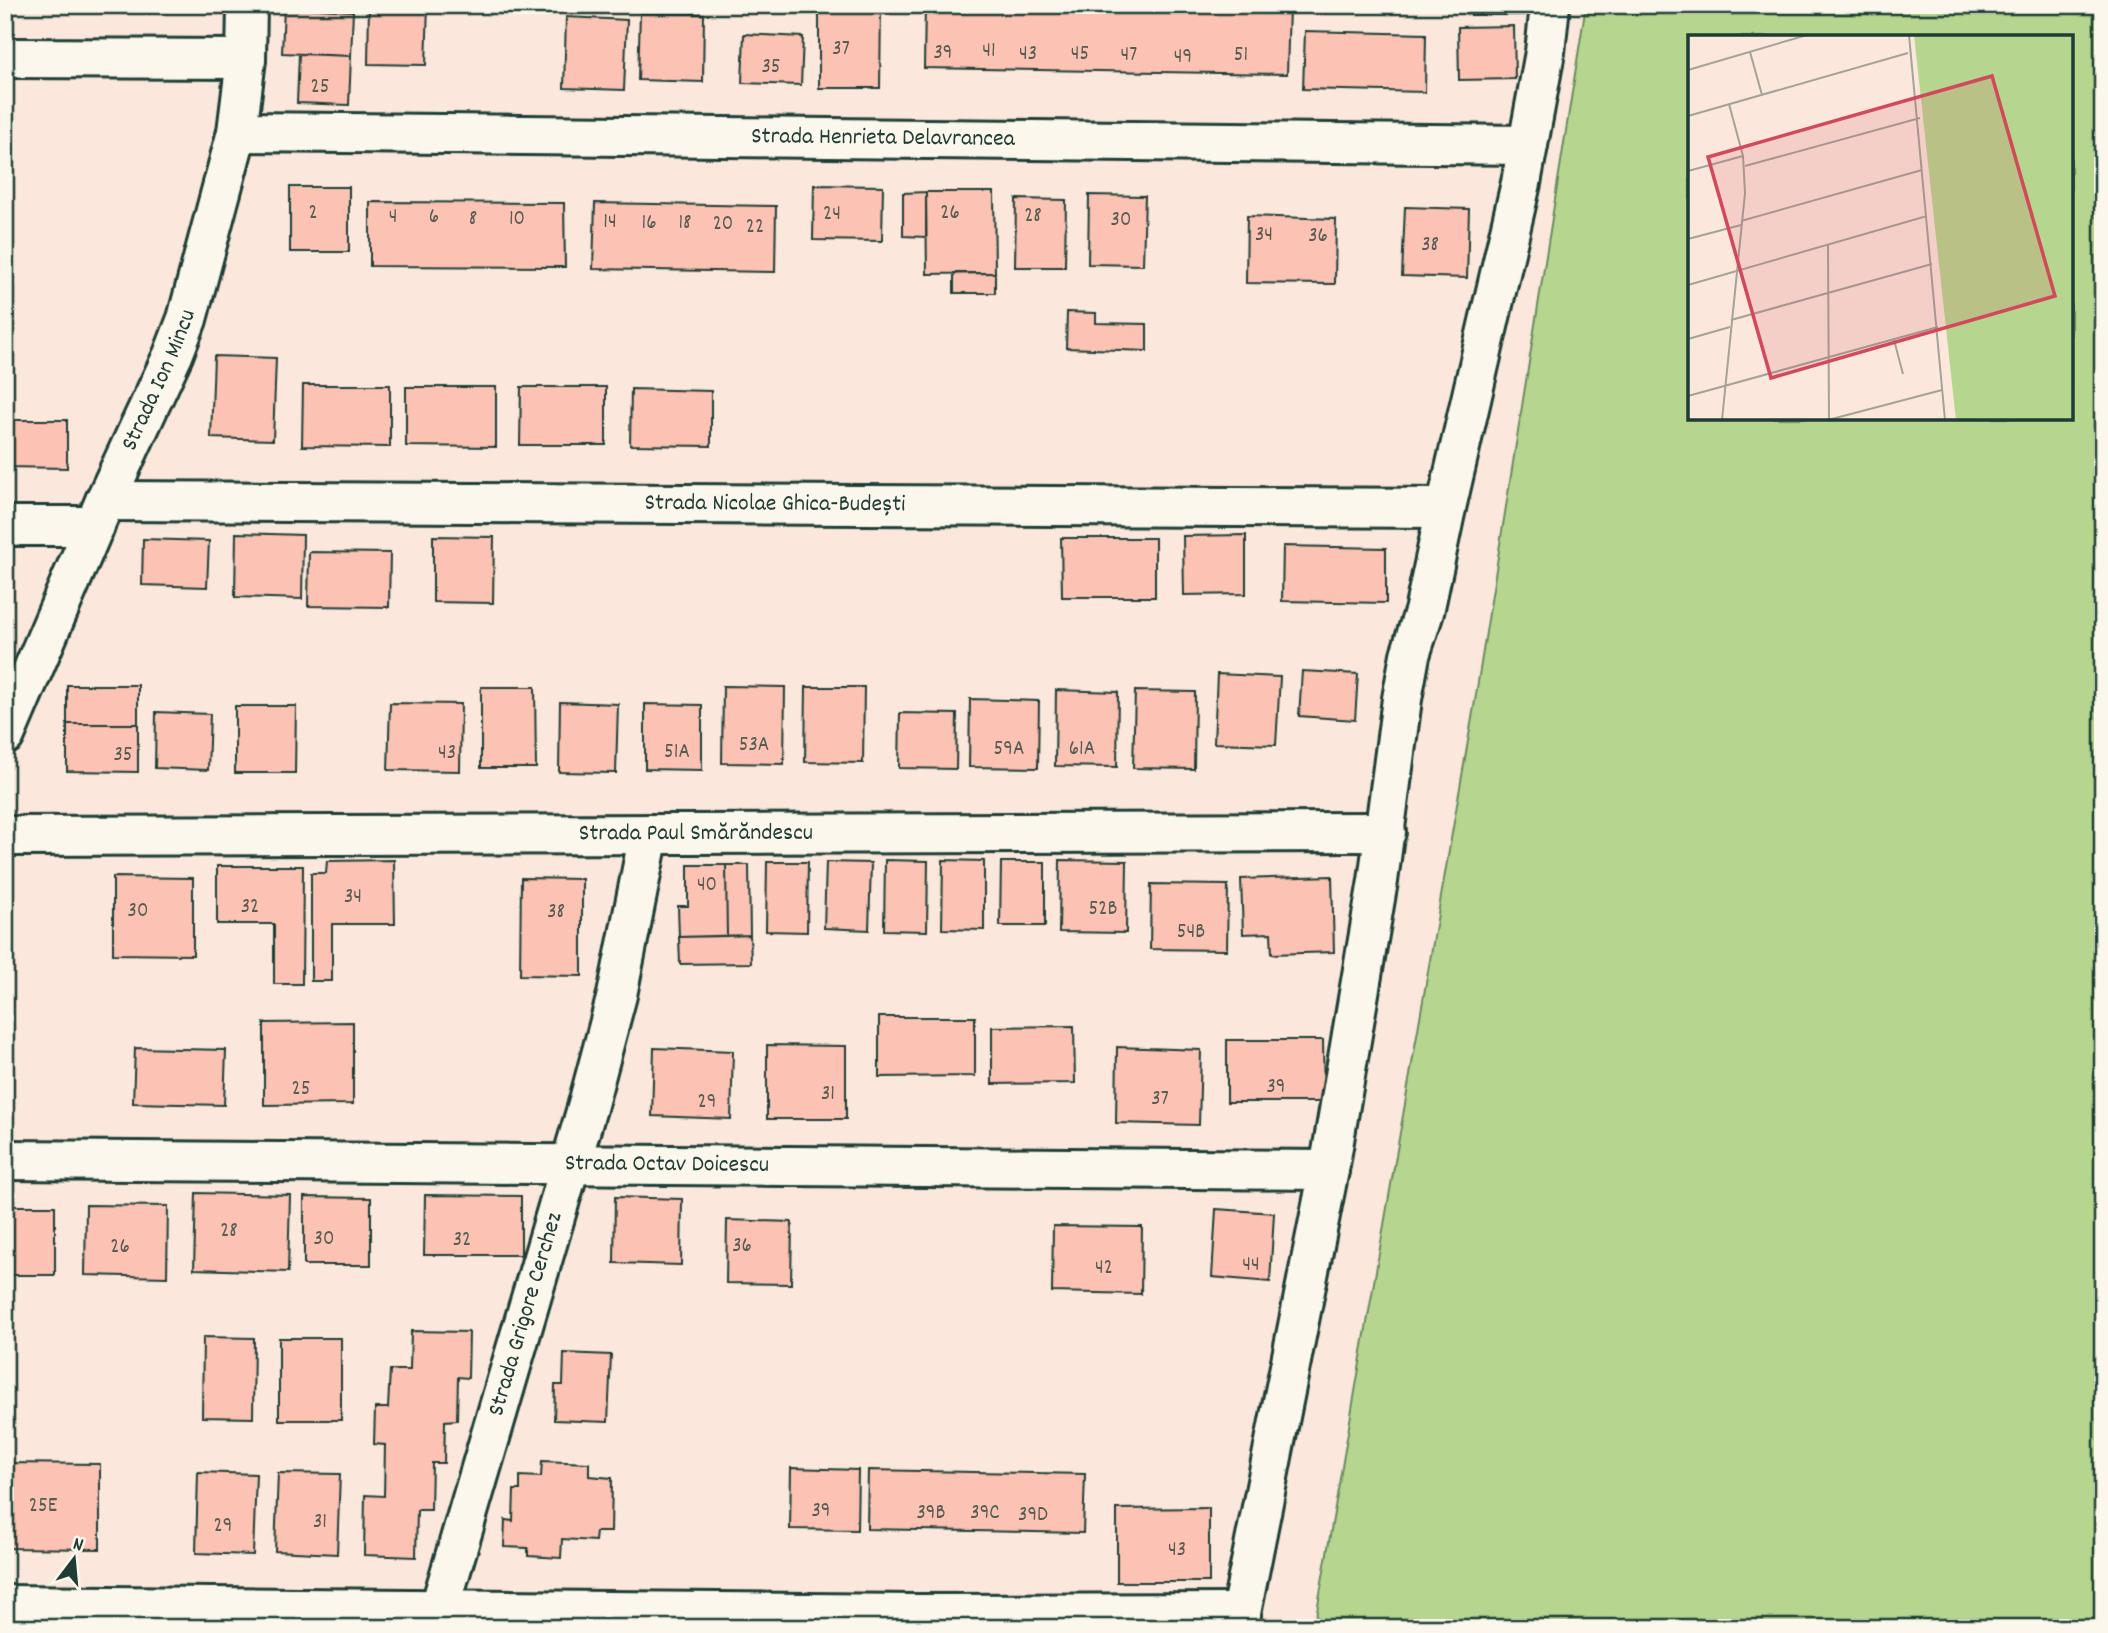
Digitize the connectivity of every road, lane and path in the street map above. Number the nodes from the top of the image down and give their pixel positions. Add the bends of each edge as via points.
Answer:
1 (247, 5) edge
2 (1550, 5) edge
3 (5, 58) edge
4 (246, 59) junction
5 (237, 132) junction
6 (1528, 145) junction
7 (1446, 508) junction
8 (100, 514) junction
9 (5, 526) edge
10 (5, 735) edge
11 (1385, 832) junction
12 (649, 834) junction
13 (5, 836) edge
14 (5, 1160) edge
15 (572, 1164) junction
16 (1329, 1170) junction
17 (5, 1605) edge
18 (437, 1619) edge
19 (1239, 1620) edge

1 - 4 street, Strada Ion Mincu
2 - 6 street
3 - 4 street
4 - 5 street, Strada Ion Mincu
5 - 6 street, Strada Henrieta Delavrancea
5 - 8 street, Strada Ion Mincu via 187,319
6 - 7 street
7 - 8 street, Strada Nicolae Ghica-Budești
7 - 11 street via 1410,655
8 - 9 street, Strada Nicolae Ghica-Budești
8 - 10 street, Strada Ion Mincu
11 - 12 street, Strada Paul Smărăndescu
11 - 16 street
12 - 13 street, Strada Paul Smărăndescu
12 - 15 street, Strada Grigore Cerchez via 617,995
14 - 15 street, Strada Octav Doicescu
15 - 16 street, Strada Octav Doicescu
15 - 18 street, Strada Grigore Cerchez
16 - 19 street
17 - 18 street
18 - 19 street via 901,1614

